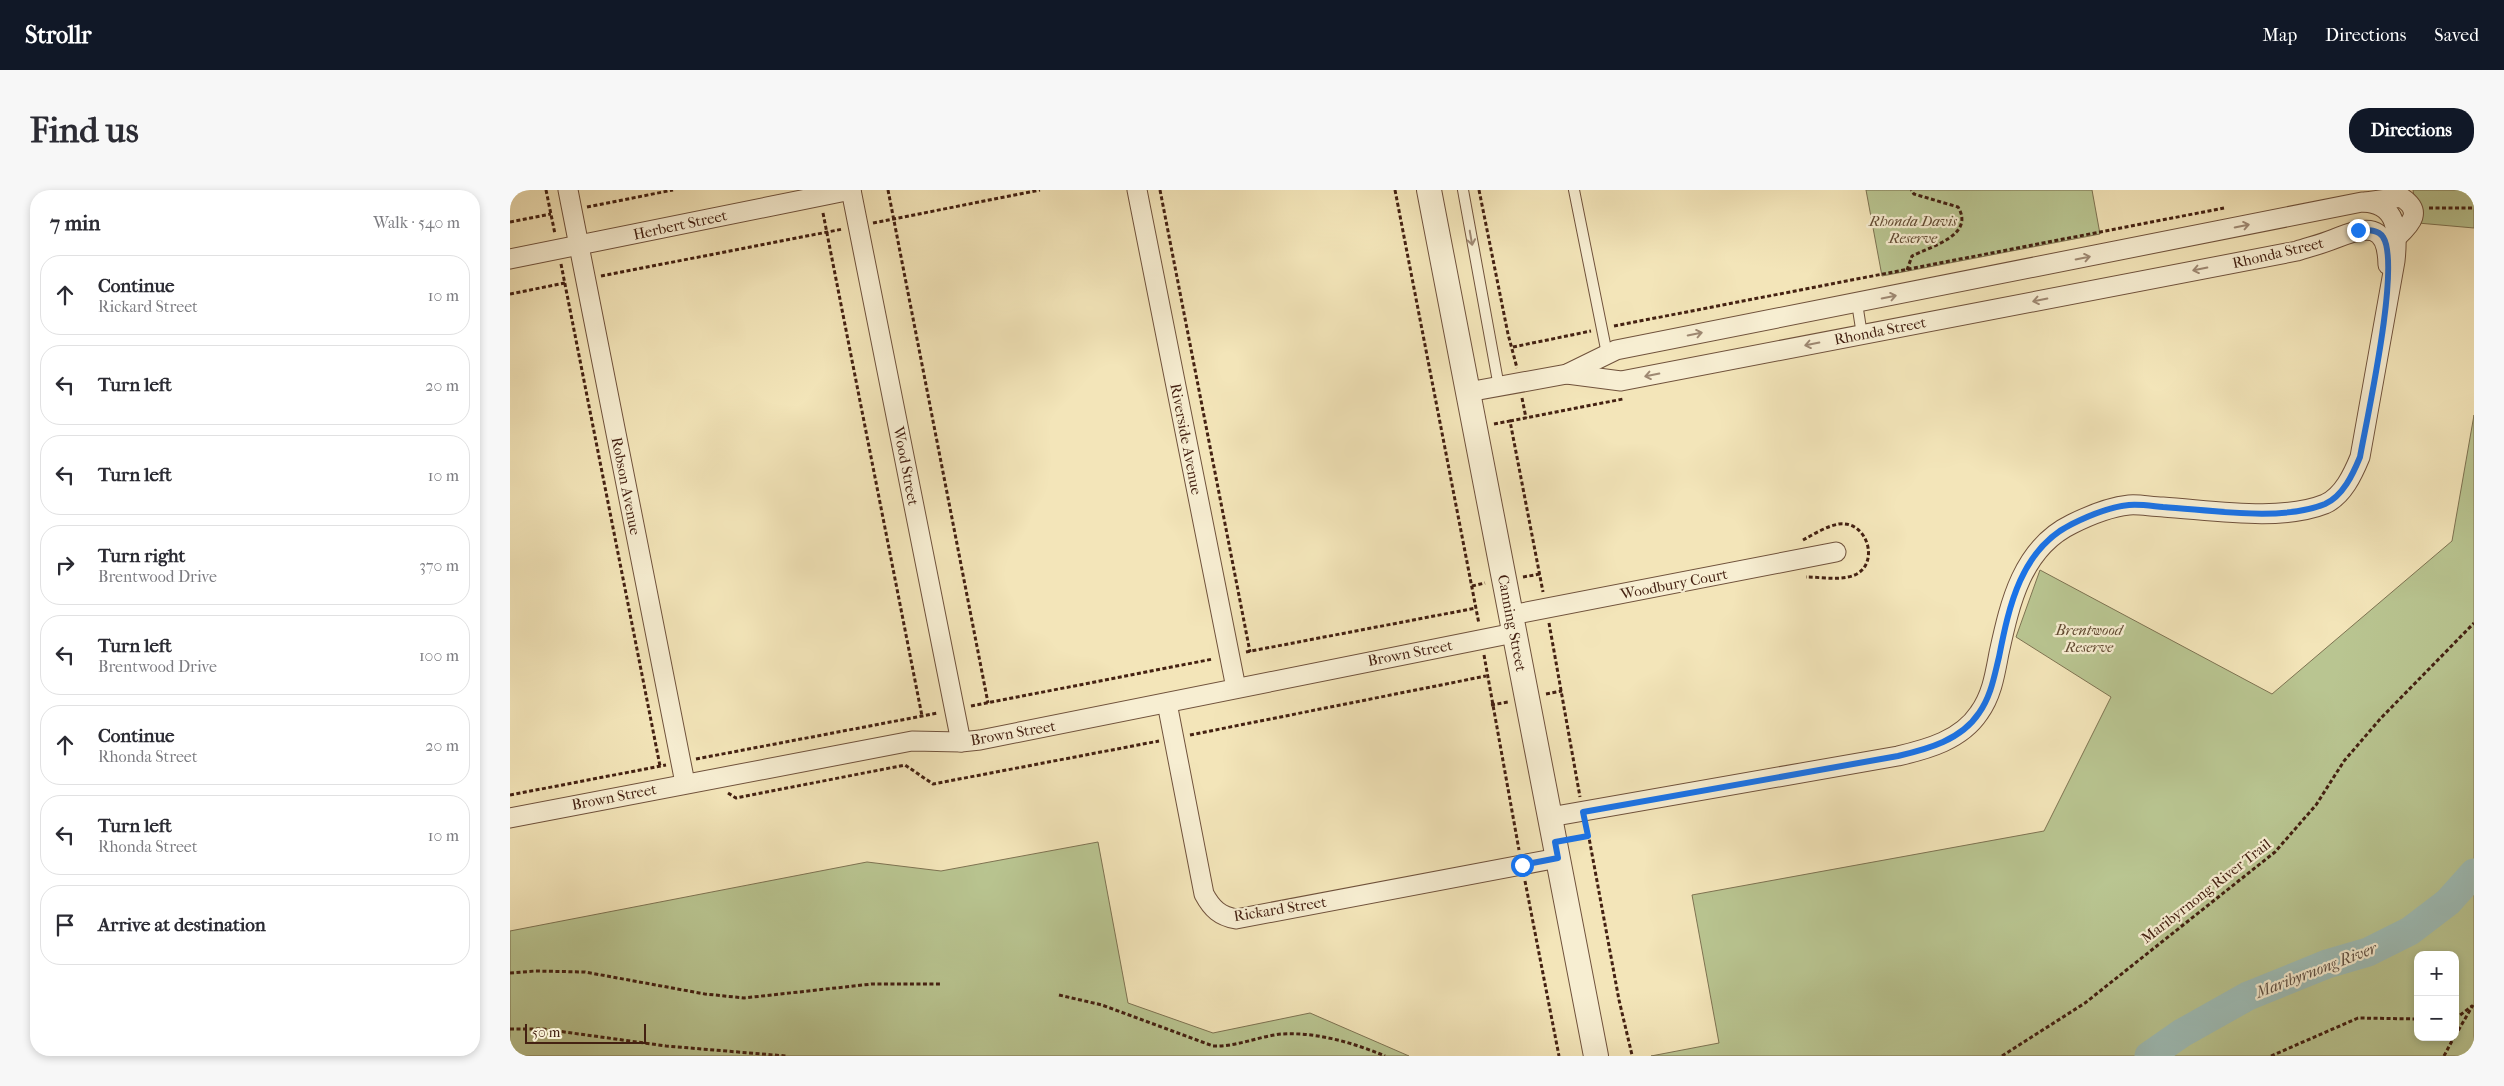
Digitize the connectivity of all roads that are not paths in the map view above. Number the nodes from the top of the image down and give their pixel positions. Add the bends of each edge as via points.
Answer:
1 (568, 190) edge
2 (851, 190) edge
3 (1137, 190) edge
4 (1429, 190) edge
5 (1463, 190) edge
6 (1574, 190) edge
7 (2362, 202) junction
8 (2397, 237) junction
9 (579, 246) junction
10 (510, 258) edge
11 (2389, 287) junction
12 (1857, 303) junction
13 (1862, 334) junction
14 (1607, 354) junction
15 (1566, 374) junction
16 (1499, 387) junction
17 (1468, 392) junction
18 (1836, 552) dead end
19 (1513, 624) junction
20 (1236, 688) junction
21 (1167, 703) junction
22 (961, 742) junction
23 (686, 783) junction
24 (1550, 817) junction
25 (510, 818) edge
26 (1558, 858) junction
27 (1596, 1056) edge

1 - 9 street, Robson Avenue
2 - 9 street, Herbert Street
2 - 22 street, Wood Street
3 - 20 street, Riverside Avenue
4 - 17 street, Canning Street
5 -> 16 lane
6 - 14 lane
7 - 8 street, Rhonda Street via 2376,203 2387,211 2395,224
7 - 8 street via 2401,197 2414,210 2410,224
12 -> 7 street, Rhonda Street
8 - 11 street, Rhonda Street
9 - 10 street, Herbert Street
9 - 23 street, Robson Avenue
11 -> 13 street, Rhonda Street via 2388,256 2383,237 2378,232 2358,230 2297,251
11 - 24 street via 2360,457 2349,482 2326,504 2259,513 2129,505 2091,514 2065,527 2041,547 2023,573 2010,603 1992,691 1979,714 1960,733 1934,747
12 - 13 lane
14 -> 12 street, Rhonda Street
13 -> 15 street, Rhonda Street via 1621,381
14 - 15 street, Rhonda Street
15 - 16 street, Rhonda Street
16 - 17 street, Rhonda Street
17 - 19 street, Canning Street
18 - 19 street, Woodbury Court via 1547,608
19 - 20 street, Brown Street
19 - 24 street, Canning Street
20 - 21 street, Brown Street
21 - 22 street, Brown Street
21 - 26 street, Rickard Street via 1204,894 1214,908 1227,917 1236,919
22 - 23 street, Brown Street via 912,742
23 - 25 street, Brown Street
24 - 26 street, Canning Street
26 - 27 street, Canning Street

